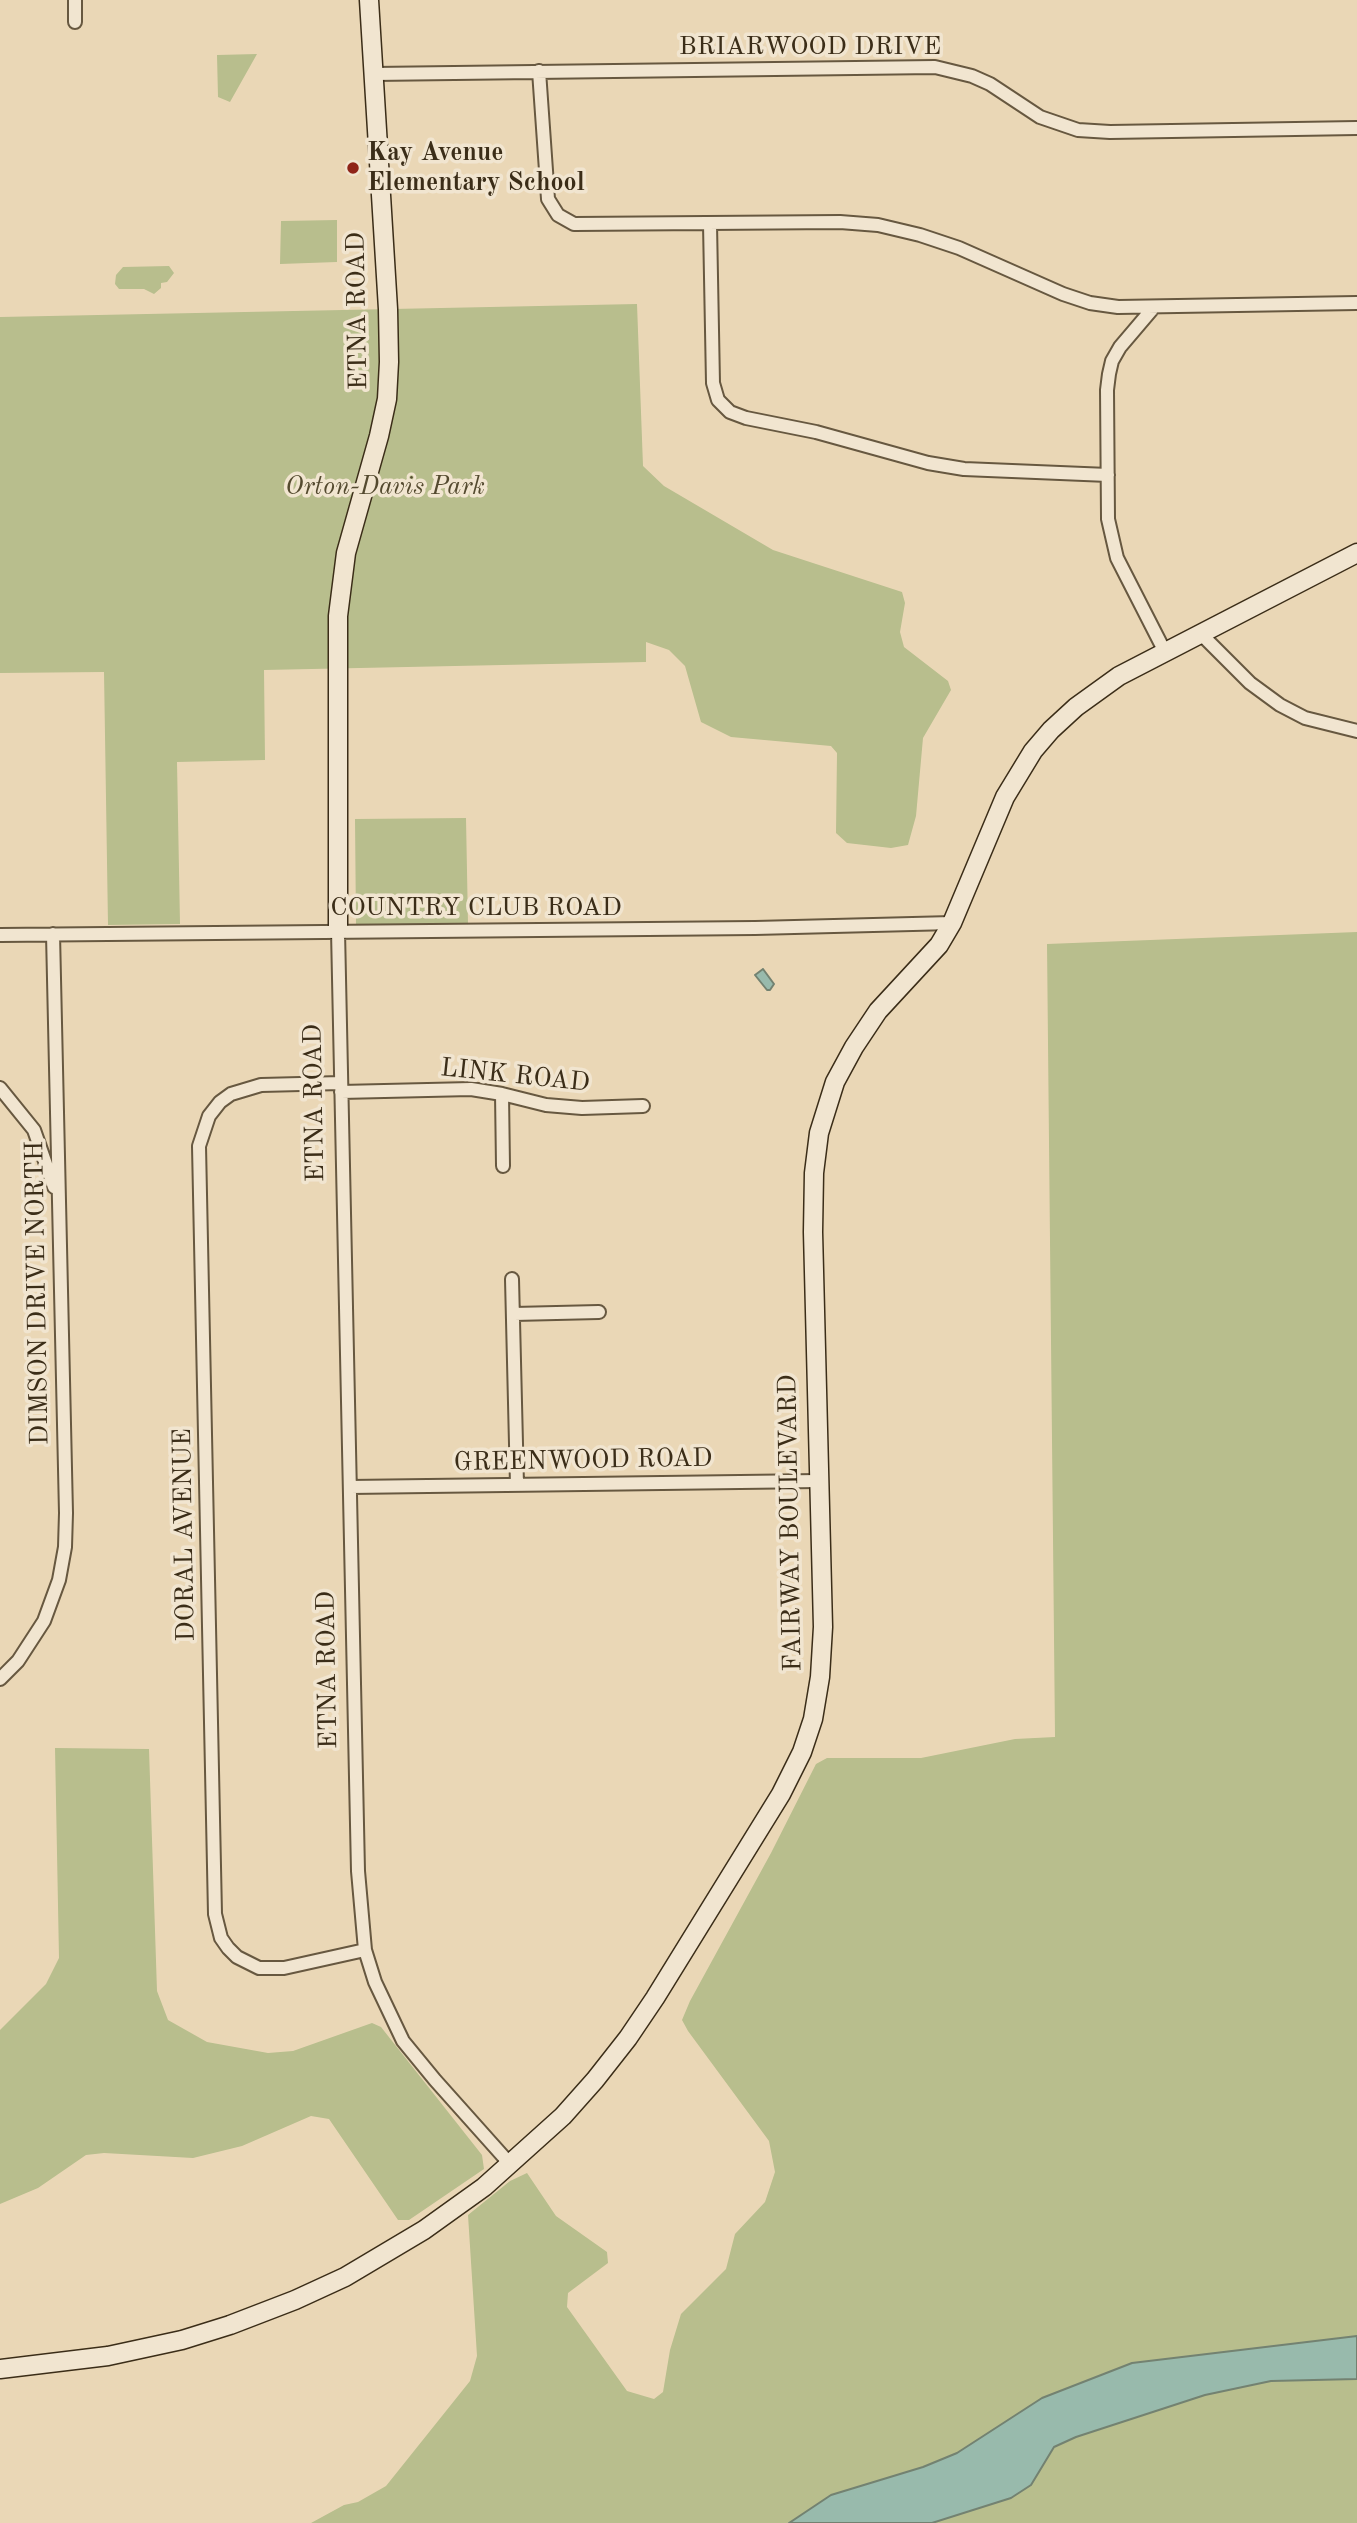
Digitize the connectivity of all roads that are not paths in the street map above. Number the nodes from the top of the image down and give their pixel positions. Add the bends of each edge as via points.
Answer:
1 (75, 0) edge
2 (369, 0) edge
3 (75, 22) dead end
4 (539, 71) junction
5 (374, 74) junction
6 (1357, 128) edge
7 (710, 224) junction
8 (1357, 303) edge
9 (1154, 307) junction
10 (1108, 475) junction
11 (1357, 553) edge
12 (1200, 634) junction
13 (1165, 652) junction
14 (1357, 731) edge
15 (952, 923) junction
16 (338, 931) junction
17 (53, 934) junction
18 (0, 935) edge
19 (341, 1087) junction
20 (0, 1088) edge
21 (502, 1094) junction
22 (643, 1106) dead end
23 (503, 1166) dead end
24 (58, 1198) junction
25 (512, 1279) dead end
26 (599, 1312) dead end
27 (514, 1314) junction
28 (818, 1481) junction
29 (517, 1485) junction
30 (350, 1487) junction
31 (0, 1679) edge
32 (365, 1950) junction
33 (510, 2164) junction
34 (0, 2369) edge

1 - 3 street
2 - 5 street, ETNA ROAD
4 - 5 street, BRIARWOOD DRIVE
4 - 6 street, BRIARWOOD DRIVE via 935,67 990,83 1040,117 1077,130
4 - 7 street via 546,190 558,215 583,225
5 - 16 street, ETNA ROAD via 389,369 379,436 346,553 338,616
7 - 9 street via 878,225 959,248 1090,303
7 - 10 street via 713,383 718,400 730,412 964,469
8 - 9 street
9 - 10 street via 1112,361 1107,390
10 - 13 street via 1108,519 1117,558
11 - 12 street, FAIRWAY BOULEVARD
12 - 13 street, FAIRWAY BOULEVARD
12 - 14 street via 1280,705 1305,718
13 - 15 street, FAIRWAY BOULEVARD via 1119,676 1076,707 1033,751 1004,797
15 - 16 street, COUNTRY CLUB ROAD
15 - 28 street, FAIRWAY BOULEVARD via 939,945 878,1011 853,1047 821,1123 813,1232
16 - 17 street, COUNTRY CLUB ROAD
16 - 19 street, ETNA ROAD
17 - 18 street, COUNTRY CLUB ROAD
17 - 24 street, DIMSON DRIVE NORTH
19 - 21 street, LINK ROAD via 471,1089
19 - 30 street, ETNA ROAD
19 - 32 street, DORAL AVENUE via 261,1085 231,1094 209,1116 199,1146 215,1914 228,1948 259,1968 284,1968
20 - 24 street via 34,1130
21 - 22 street, LINK ROAD via 546,1105
21 - 23 street
24 - 31 street, DIMSON DRIVE NORTH via 65,1547 44,1621
25 - 27 street
26 - 27 street
27 - 29 street
28 - 29 street, GREENWOOD ROAD
28 - 33 street, FAIRWAY BOULEVARD via 822,1660 813,1719 796,1766 628,2038 563,2116
29 - 30 street, GREENWOOD ROAD
30 - 32 street, ETNA ROAD via 358,1871
32 - 33 street, ETNA ROAD via 403,2040
33 - 34 street, FAIRWAY BOULEVARD via 424,2230 345,2277 295,2300 230,2325 151,2347

